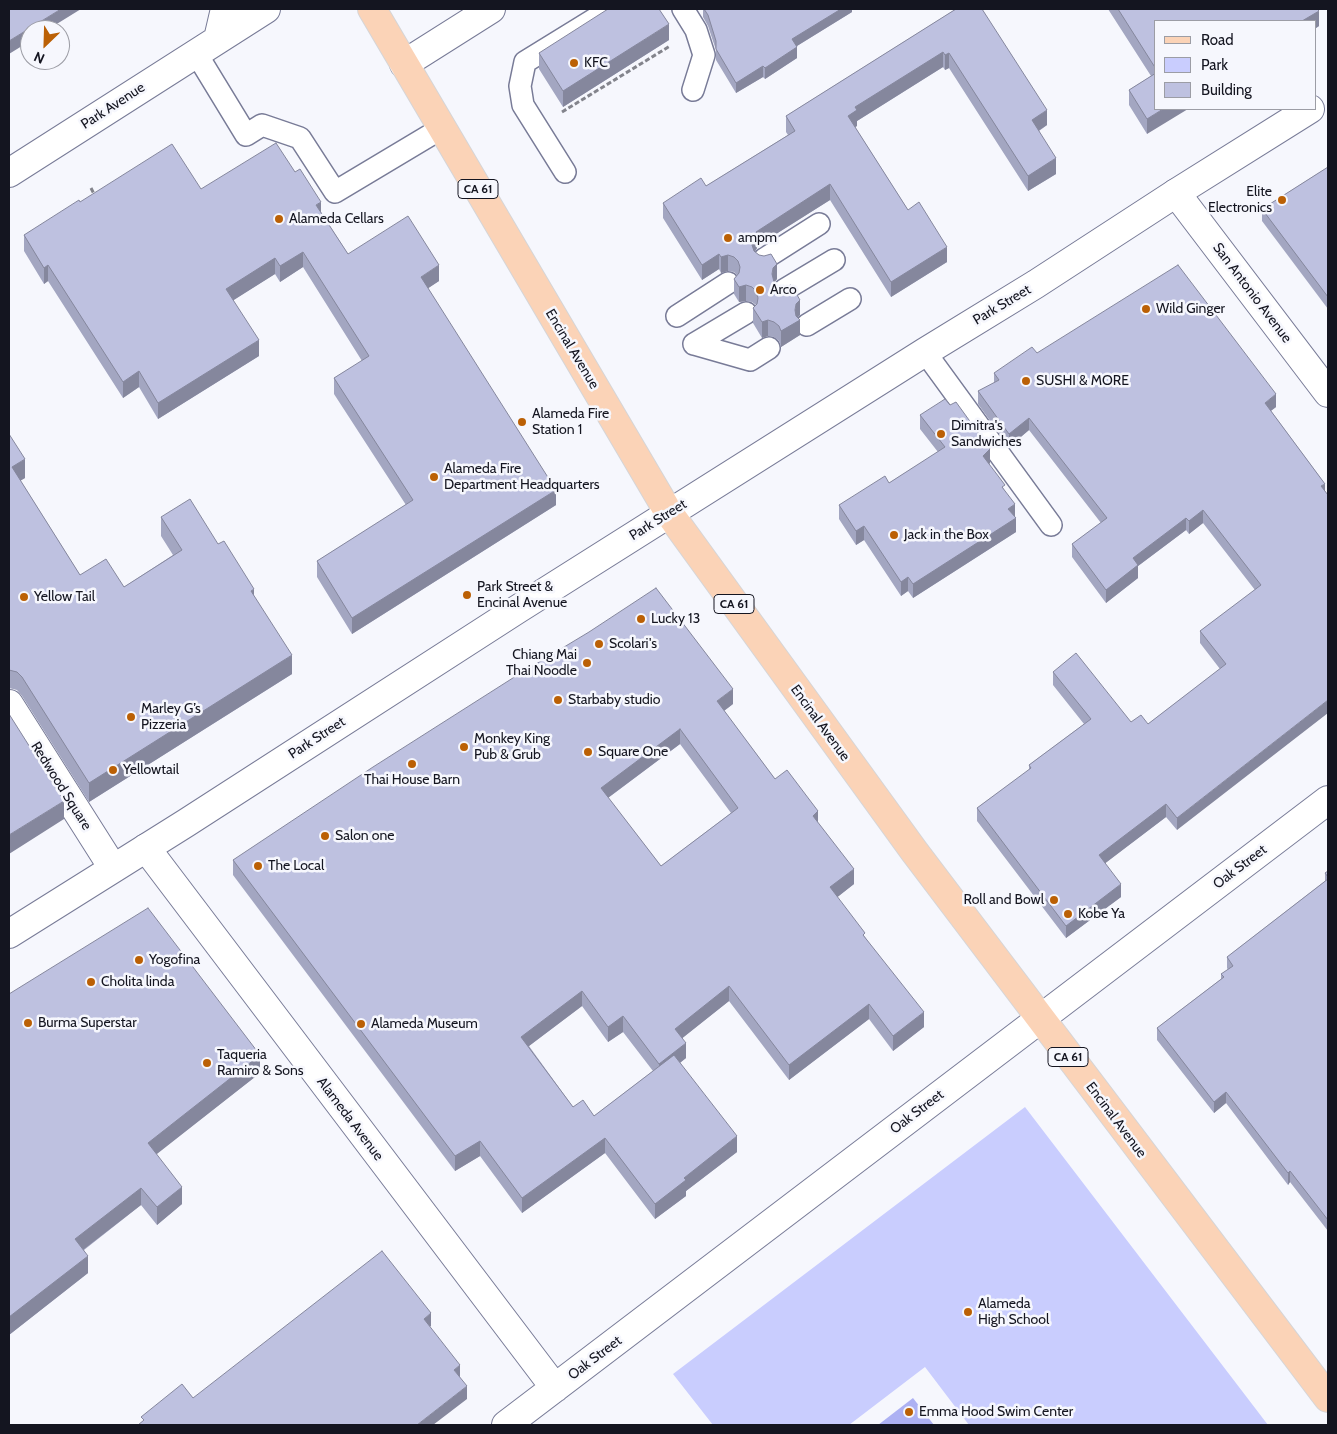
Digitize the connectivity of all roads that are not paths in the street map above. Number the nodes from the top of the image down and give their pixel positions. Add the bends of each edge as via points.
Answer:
1 (224, 9) edge
2 (266, 9) edge
3 (372, 9) edge
4 (491, 9) edge
5 (611, 9) edge
6 (683, 9) edge
7 (207, 46) junction
8 (404, 64) junction
9 (693, 90) dead end
10 (1328, 98) edge
11 (1317, 104) edge
12 (1308, 110) edge
13 (442, 128) junction
14 (565, 172) dead end
15 (9, 173) edge
16 (1176, 193) junction
17 (819, 224) dead end
18 (764, 259) edge
19 (834, 260) dead end
20 (728, 283) dead end
21 (784, 290) edge
22 (850, 299) dead end
23 (746, 313) dead end
24 (677, 316) dead end
25 (807, 325) dead end
26 (769, 348) dead end
27 (925, 352) junction
28 (1328, 393) edge
29 (669, 513) junction
30 (1051, 525) dead end
31 (9, 704) edge
32 (1328, 800) edge
33 (146, 848) junction
34 (113, 868) junction
35 (9, 934) edge
36 (1040, 1019) junction
37 (555, 1388) junction
38 (1328, 1398) edge
39 (506, 1425) edge

1 - 7 street
2 - 7 street, Park Avenue
3 - 8 main road, Encinal Avenue / CA 61
4 - 8 street
5 - 14 lane via 525,62 520,86 523,105
6 - 9 lane via 696,30 704,55
7 - 13 lane via 246,135 262,125 300,138 335,192
7 - 15 street, Park Avenue
8 - 13 main road, Encinal Avenue / CA 61
10 - 11 street
12 - 16 street, Park Street
13 - 29 main road, Encinal Avenue / CA 61
16 - 27 street, Park Street
16 - 28 street, San Antonio Avenue
17 - 18 lane
19 - 21 lane
20 - 24 lane
22 - 25 lane
23 - 26 lane via 694,344 750,360
27 - 29 street, Park Street
27 - 30 lane
29 - 33 street, Park Street
29 - 36 main road, Encinal Avenue / CA 61 via 882,808
31 - 34 street, Redwood Square
32 - 36 street, Oak Street
33 - 34 street, Park Street
33 - 37 street, Alameda Avenue
34 - 35 street, Park Street
36 - 37 street, Oak Street
36 - 38 main road, Encinal Avenue / CA 61
37 - 39 street, Oak Street

